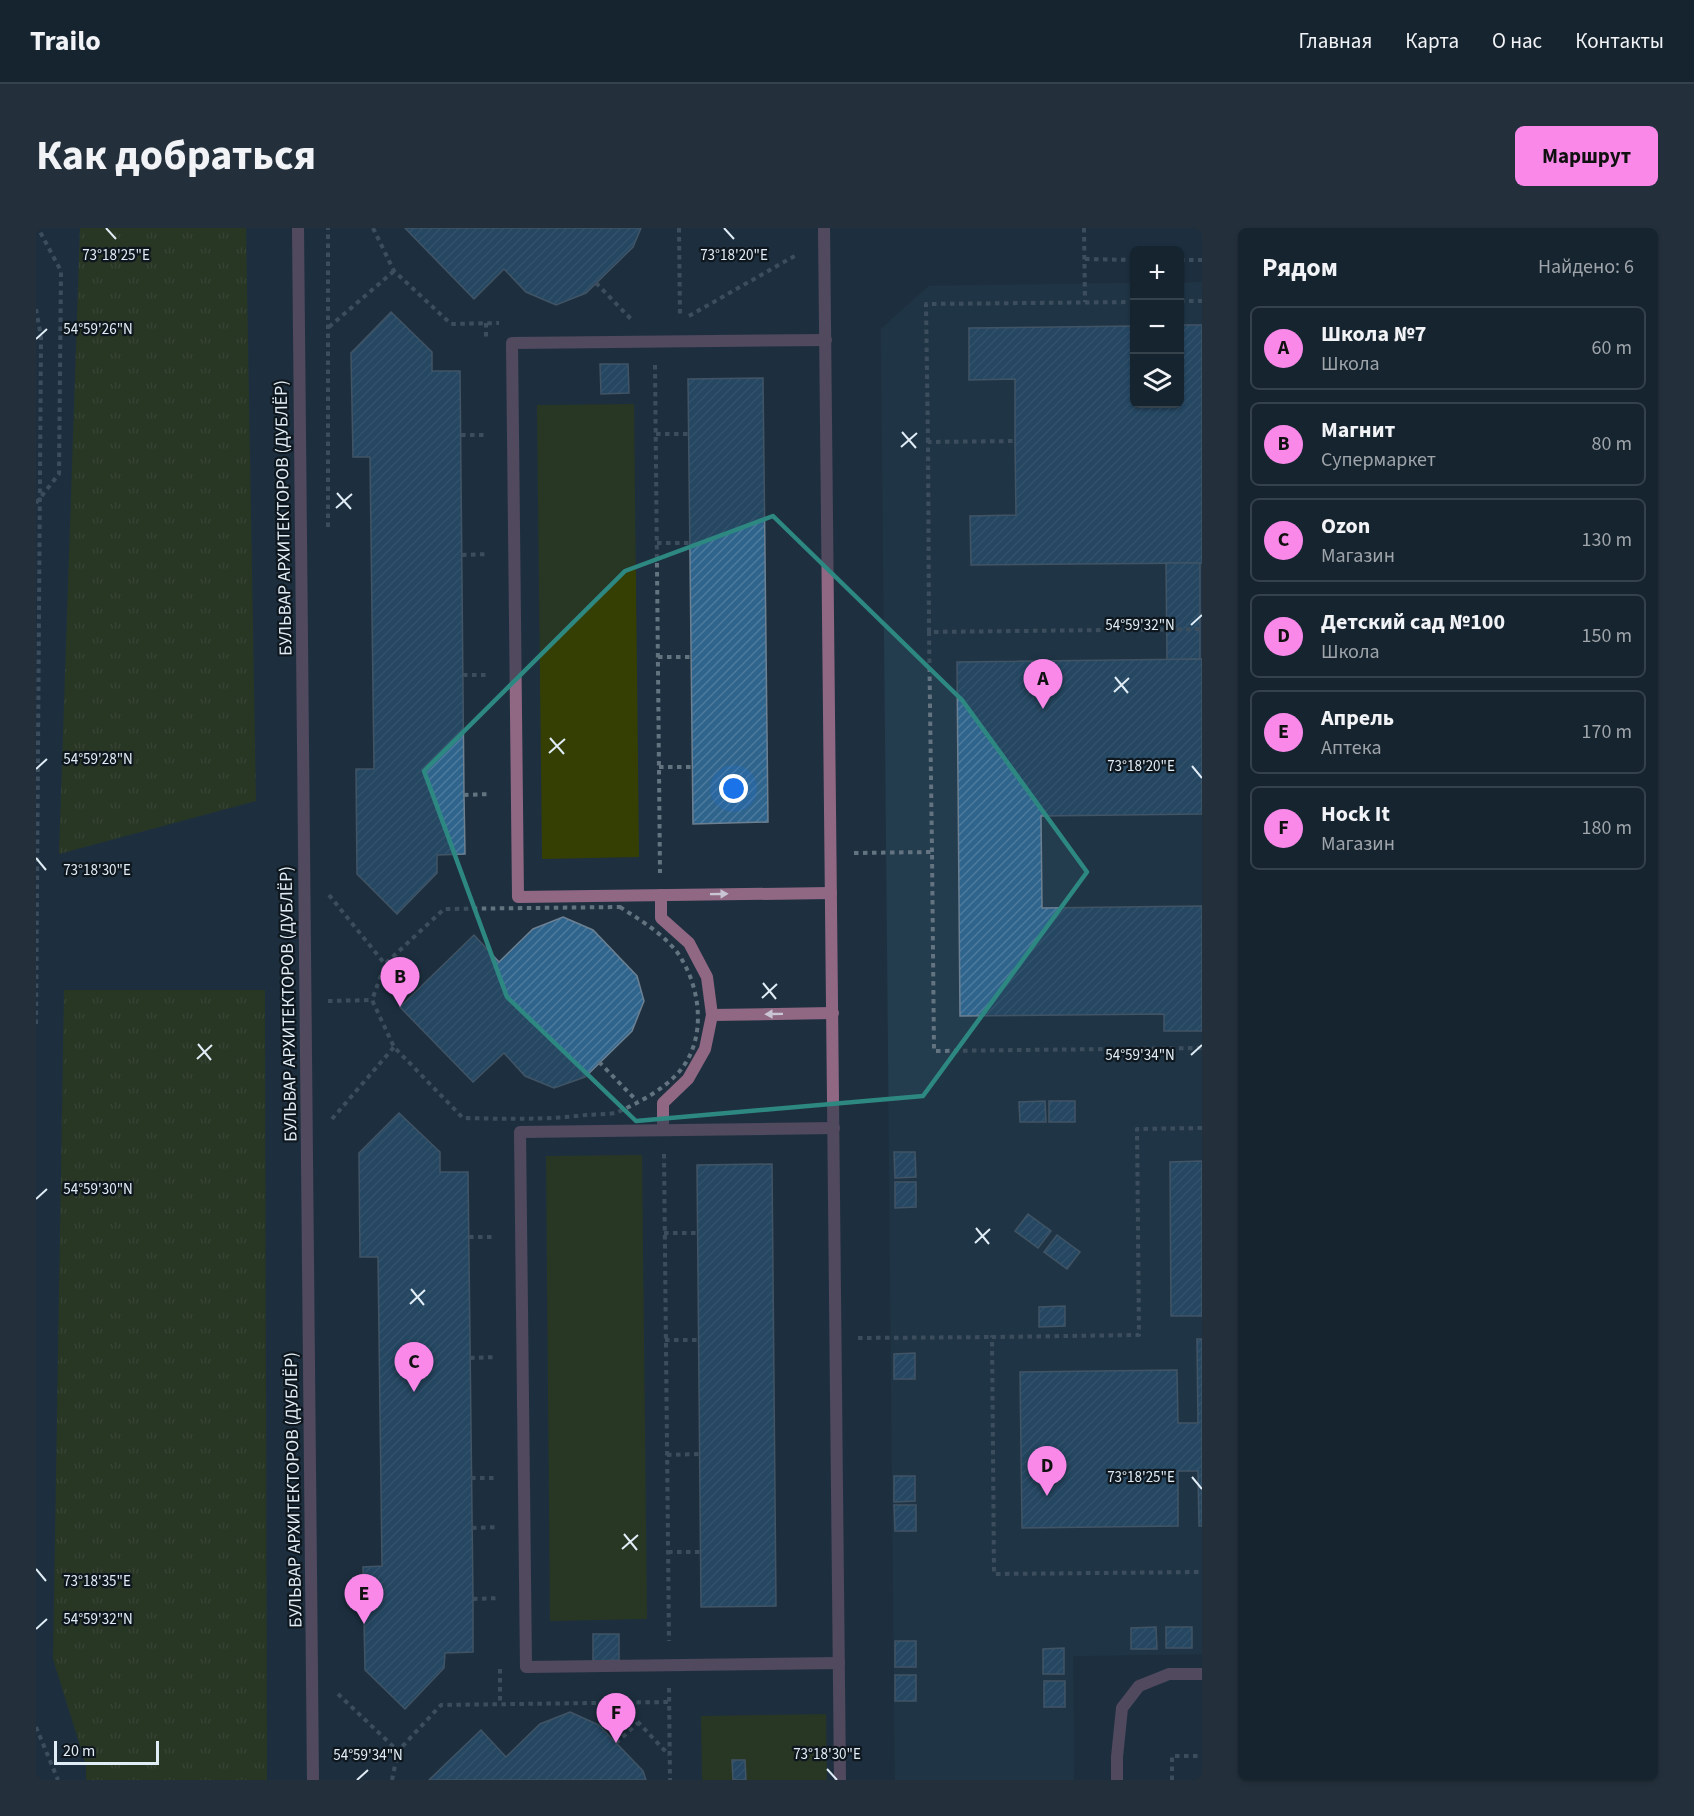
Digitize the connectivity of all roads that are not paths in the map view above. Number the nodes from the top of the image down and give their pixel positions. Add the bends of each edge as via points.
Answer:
1 (298, 228) edge
2 (824, 228) edge
3 (826, 340) junction
4 (831, 893) junction
5 (661, 895) junction
6 (833, 1013) junction
7 (712, 1015) junction
8 (834, 1128) junction
9 (663, 1130) junction
10 (839, 1663) junction
11 (1202, 1674) edge
12 (313, 1780) edge
13 (840, 1780) edge
14 (1117, 1780) edge

1 - 12 street, БУЛЬВАР АРХИТЕКТОРОВ (ДУБЛЁР)
2 - 3 street
3 - 4 street
3 - 5 street via 512,343 518,897
5 -> 4 street
4 - 6 street
5 - 7 street via 661,918 689,943 707,977
6 -> 7 street
6 - 8 street
7 - 9 street via 705,1049 688,1079 663,1103
8 - 9 street
8 - 10 street
9 - 10 street via 520,1132 526,1667
10 - 13 street
11 - 14 street via 1169,1674 1139,1686 1122,1708

